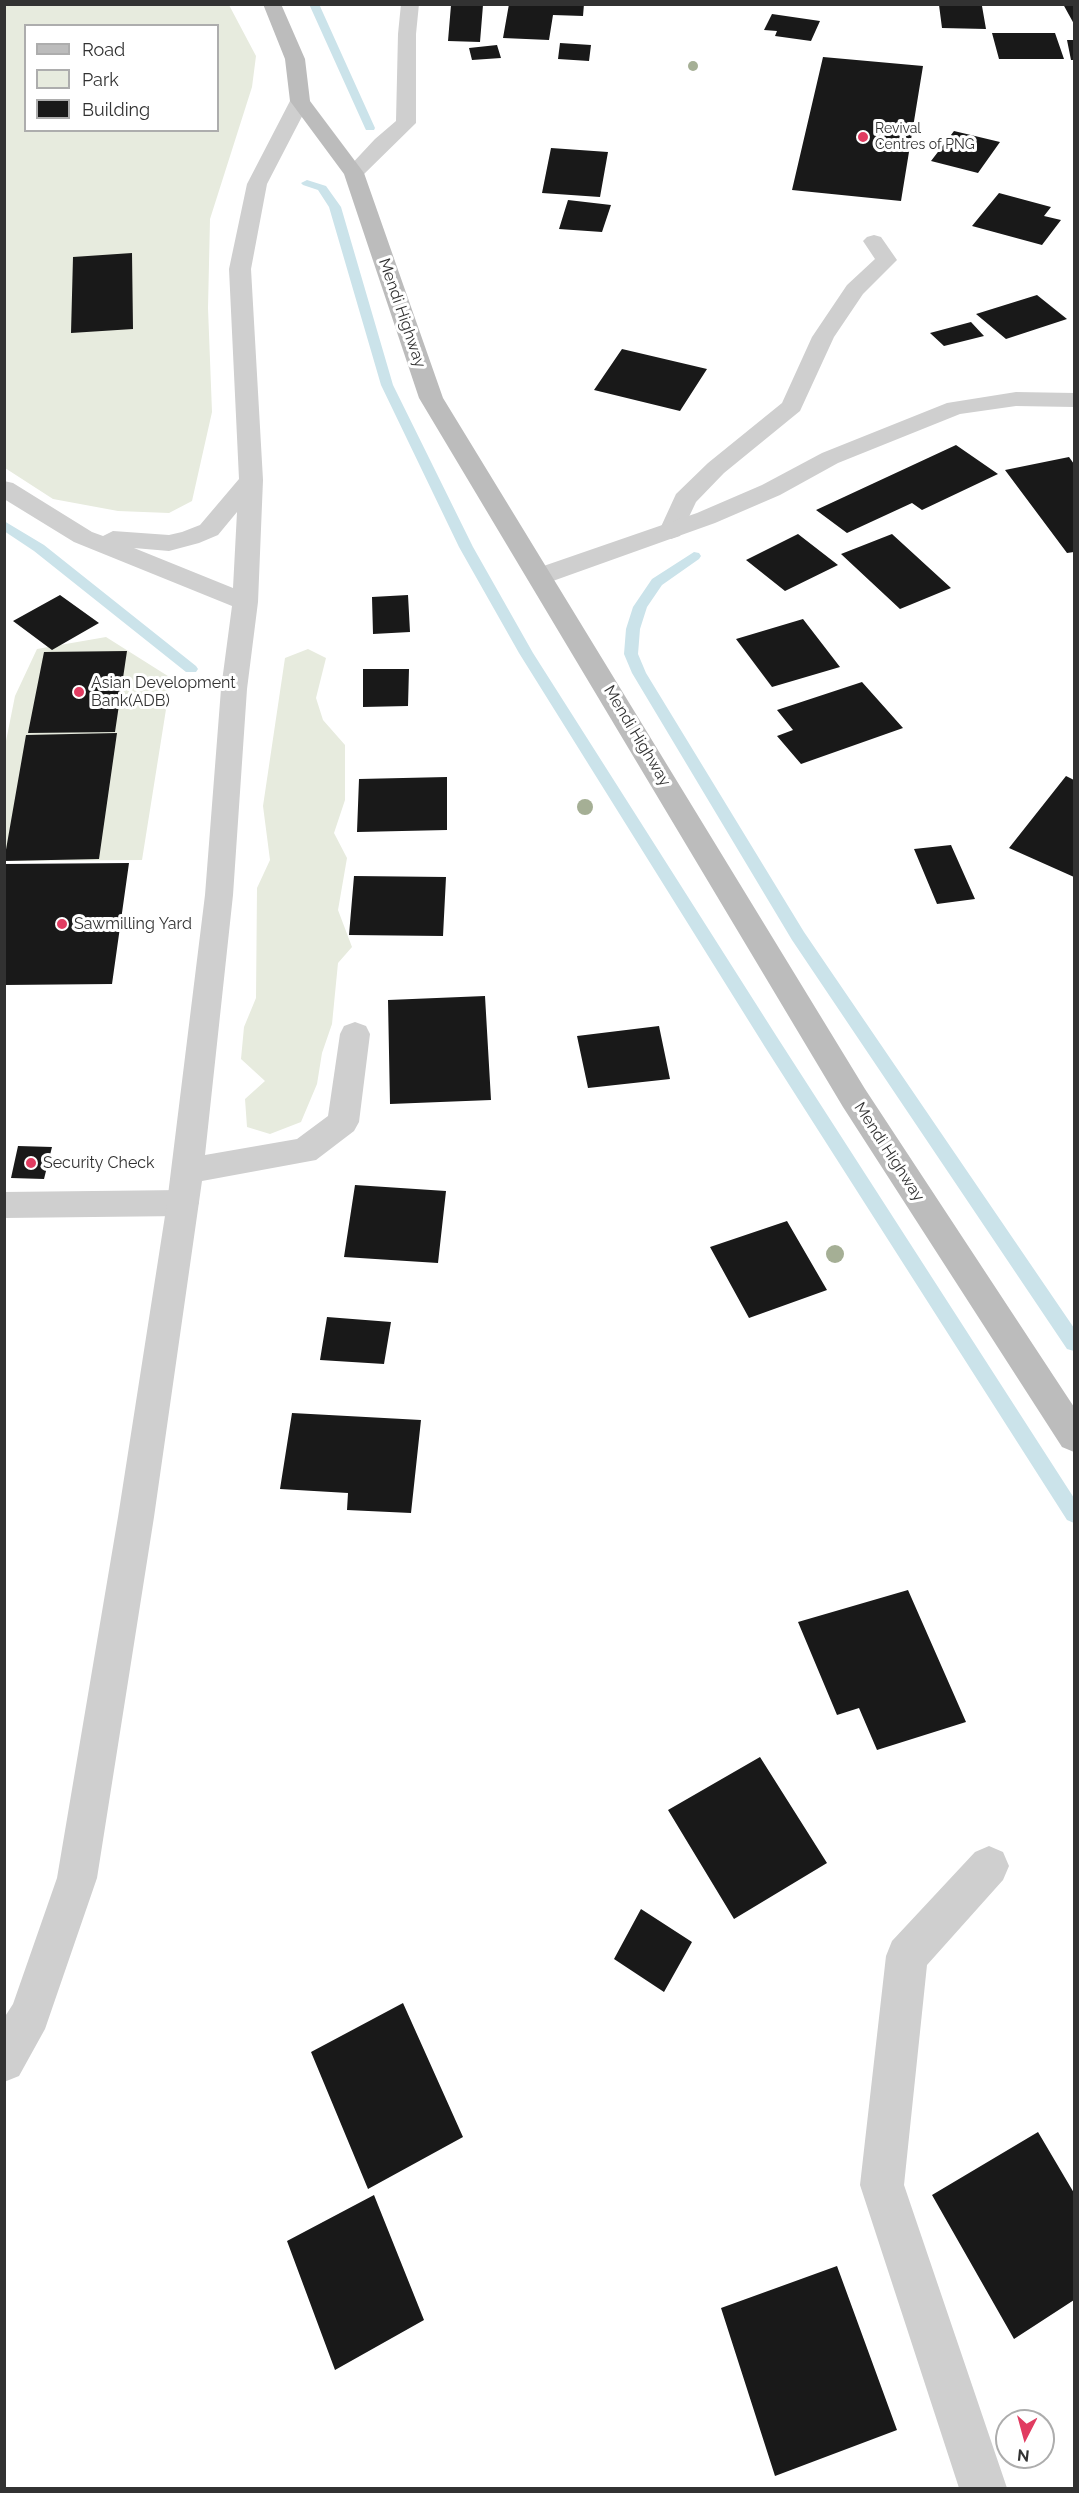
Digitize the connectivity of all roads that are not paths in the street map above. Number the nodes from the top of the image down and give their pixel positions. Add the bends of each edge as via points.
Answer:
1 (272, 4) edge
2 (410, 4) edge
3 (300, 101) junction
4 (354, 173) junction
5 (874, 241) dead end
6 (1074, 400) edge
7 (251, 480) junction
8 (4, 488) edge
9 (671, 531) junction
10 (83, 537) junction
11 (541, 576) junction
12 (245, 602) junction
13 (355, 1034) dead end
14 (186, 1171) junction
15 (183, 1203) junction
16 (4, 1205) edge
17 (1074, 1436) edge
18 (989, 1866) dead end
19 (4, 2061) edge
20 (983, 2488) edge

1 - 3 main road via 296,59
2 - 4 street via 406,123
3 - 4 main road, Mendi Highway
3 - 7 street via 257,184 240,269
4 - 11 main road, Mendi Highway via 431,398
5 - 9 street via 886,260 855,290 823,337 792,406 716,468 685,499
6 - 9 street via 1016,399 955,408 830,458 771,490
7 - 10 street via 209,530 190,538 168,543
7 - 12 street
8 - 10 street
9 - 11 street
10 - 12 street
11 - 17 main road, Mendi Highway via 854,1098
12 - 14 street via 234,689 219,895
13 - 14 street via 343,1122 305,1151
14 - 15 street
15 - 16 street
15 - 19 street via 77,1878 30,2014
18 - 20 street via 907,1956 882,2185

